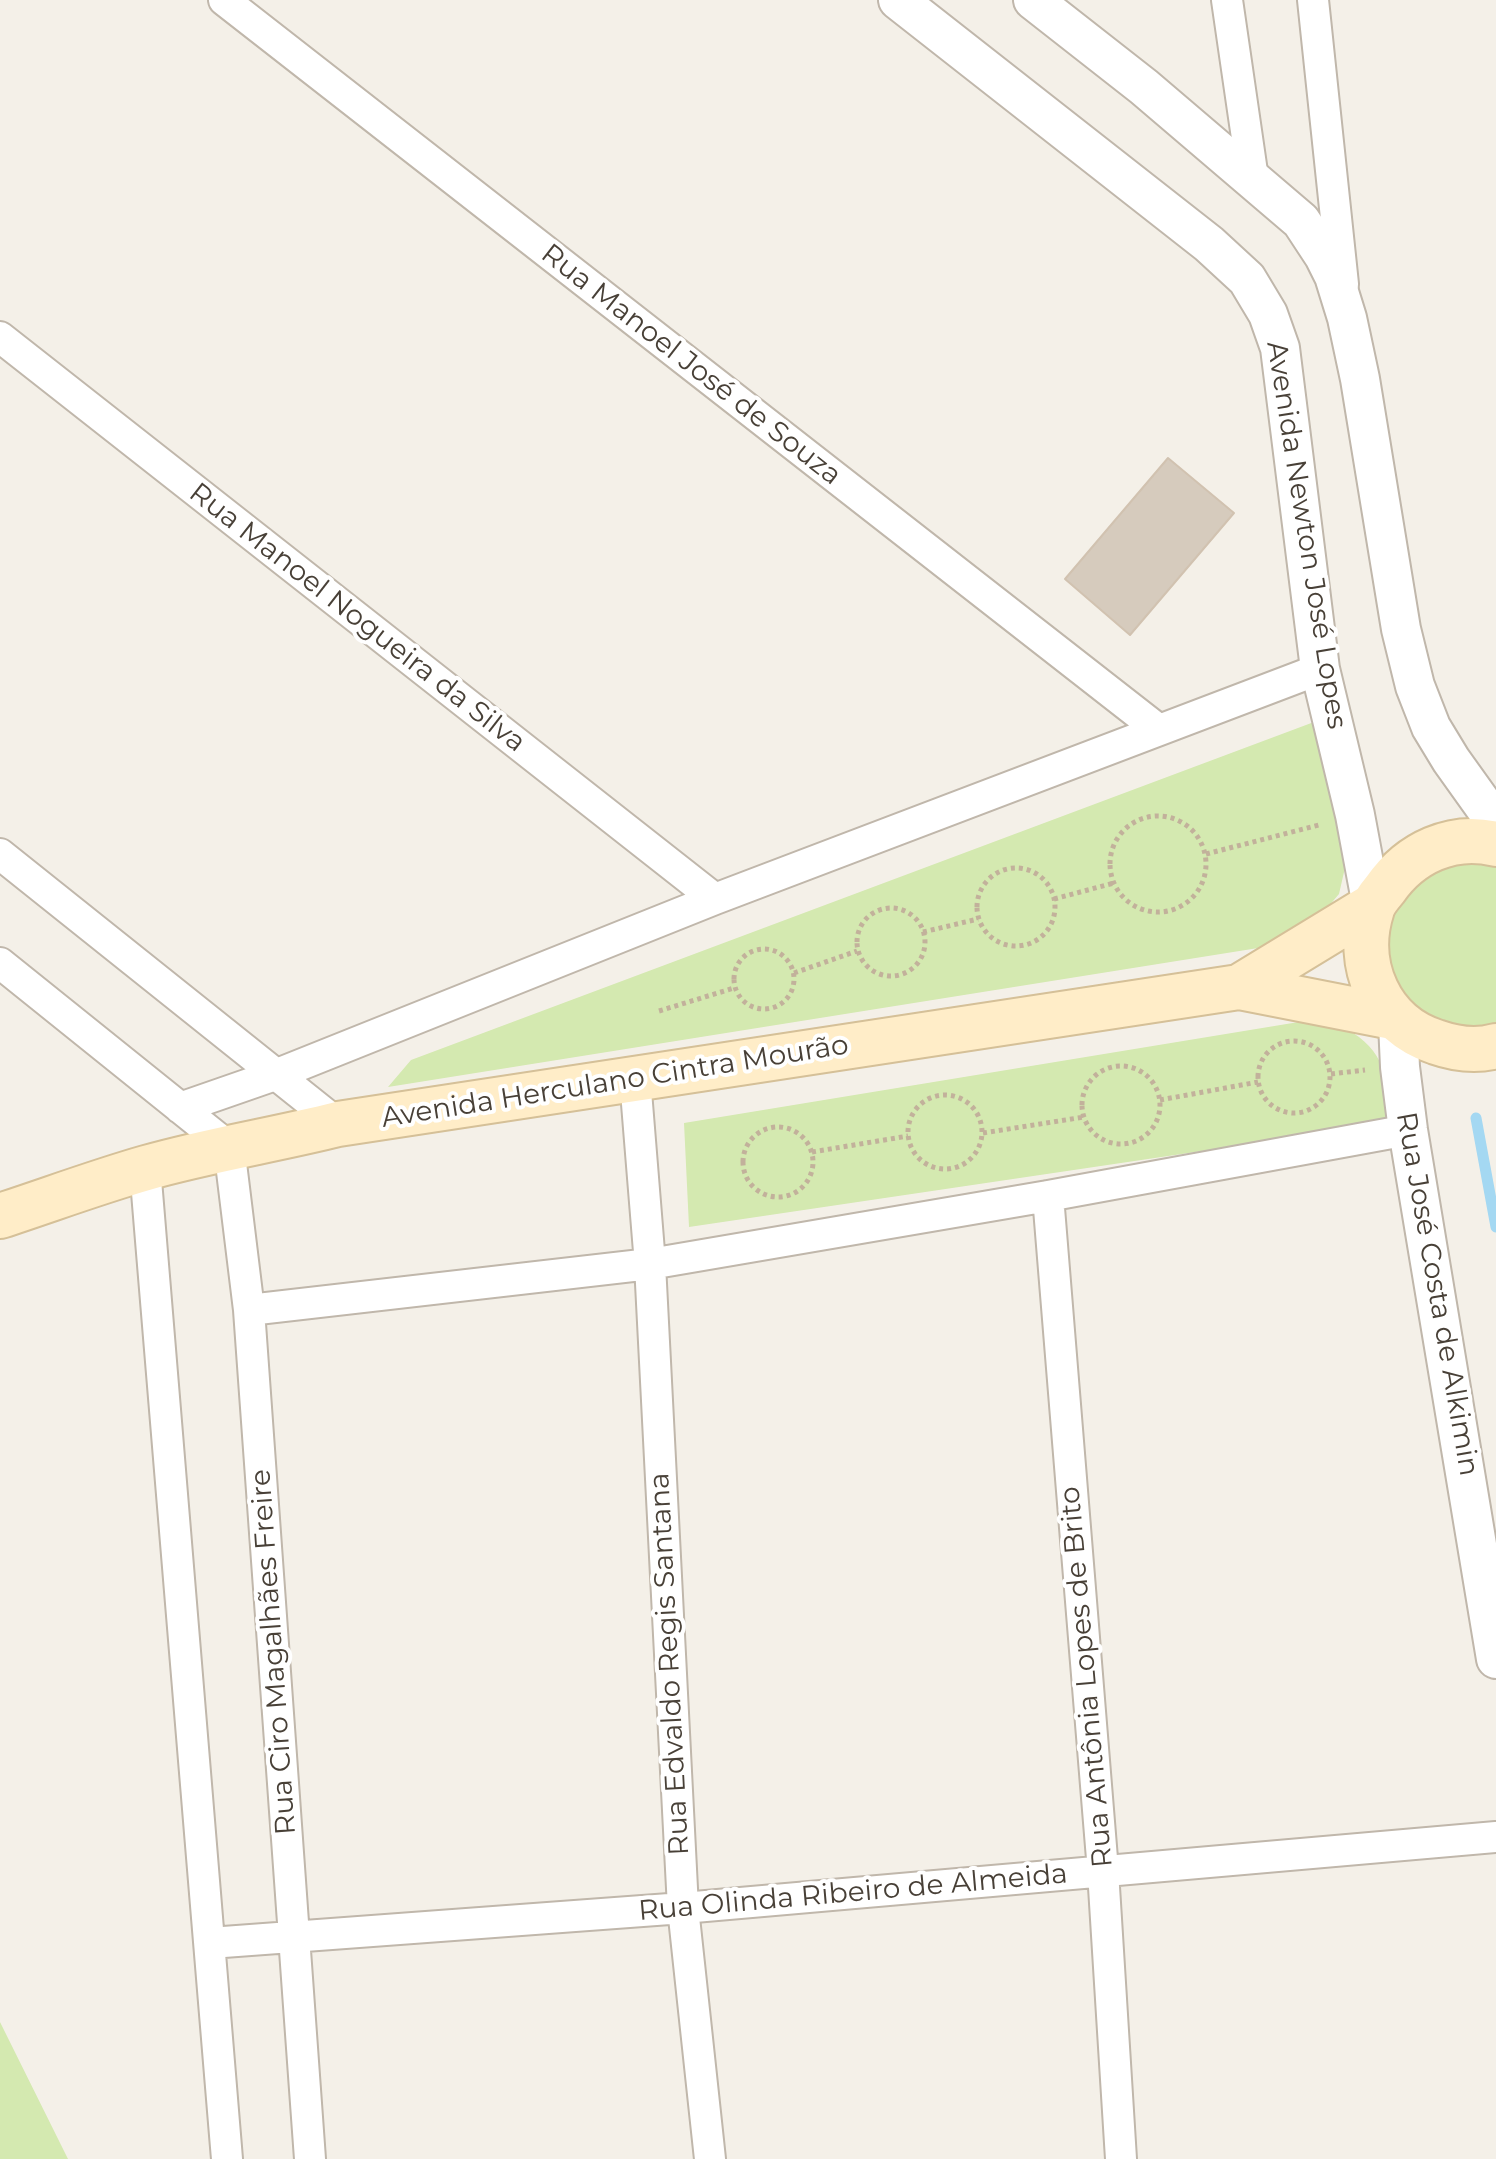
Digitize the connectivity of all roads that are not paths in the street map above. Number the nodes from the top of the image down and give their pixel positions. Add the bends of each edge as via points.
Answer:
1 (224, 0) edge
2 (898, 0) edge
3 (1033, 0) edge
4 (1227, 0) edge
5 (1313, 0) edge
6 (1253, 179) junction
7 (1347, 318) junction
8 (0, 337) edge
9 (1320, 669) junction
10 (1159, 730) junction
11 (1496, 823) edge
12 (1496, 844) edge
13 (0, 854) edge
14 (715, 899) junction
15 (1372, 906) junction
16 (0, 963) edge
17 (1239, 987) junction
18 (1395, 1020) junction
19 (1496, 1046) edge
20 (275, 1075) junction
21 (635, 1079) junction
22 (180, 1108) junction
23 (338, 1124) junction
24 (1408, 1130) junction
25 (229, 1147) junction
26 (145, 1168) junction
27 (1048, 1196) junction
28 (0, 1216) edge
29 (650, 1264) junction
30 (249, 1310) junction
31 (1496, 1659) edge
32 (1496, 1837) edge
33 (1103, 1871) junction
34 (683, 1908) junction
35 (295, 1938) junction
36 (210, 1943) junction
37 (227, 2159) edge
38 (310, 2159) edge
39 (710, 2159) edge
40 (1121, 2159) edge

1 - 10 street, Rua Manoel José de Souza
2 - 9 street, Avenida Newton José Lopes via 1247,279 1280,348
3 - 6 street
4 - 6 street
5 - 7 street
6 - 7 street via 1301,221 1334,276
7 - 11 street via 1415,686 1431,727
8 - 14 street, Rua Manoel Nogueira da Silva
9 - 10 street
9 - 15 street, Avenida Newton José Lopes
10 - 14 street
12 - 15 main road via 1437,846 1392,879
13 - 20 street
14 - 20 street
15 - 17 main road, Avenida Herculano Cintra Mourão
15 - 18 main road via 1366,952 1372,980
16 - 22 street
17 - 18 main road, Avenida Herculano Cintra Mourão
17 - 21 main road, Avenida Herculano Cintra Mourão
18 - 19 main road, Avenida Herculano Cintra Mourão via 1422,1038 1457,1049
18 - 24 street, Rua José Costa de Alkimin
20 - 22 street
20 - 23 street
21 - 23 main road, Avenida Herculano Cintra Mourão
21 - 29 street, Rua Edvaldo Regis Santana
22 - 25 street
23 - 25 main road, Avenida Herculano Cintra Mourão
24 - 27 street
24 - 31 street, Rua José Costa de Alkimin
25 - 26 main road, Avenida Herculano Cintra Mourão
25 - 30 street, Rua Ciro Magalhães Freire
26 - 28 main road, Avenida Herculano Cintra Mourão
26 - 36 street
27 - 29 street
27 - 33 street, Rua Antônia Lopes de Brito
29 - 30 street
29 - 34 street, Rua Edvaldo Regis Santana
30 - 35 street, Rua Ciro Magalhães Freire
32 - 33 street, Rua Olinda Ribeiro de Almeida
33 - 34 street, Rua Olinda Ribeiro de Almeida
33 - 40 street, Rua Antônia Lopes de Brito
34 - 35 street, Rua Olinda Ribeiro de Almeida
34 - 39 street, Rua Edvaldo Regis Santana
35 - 36 street, Rua Olinda Ribeiro de Almeida
35 - 38 street, Rua Ciro Magalhães Freire
36 - 37 street

